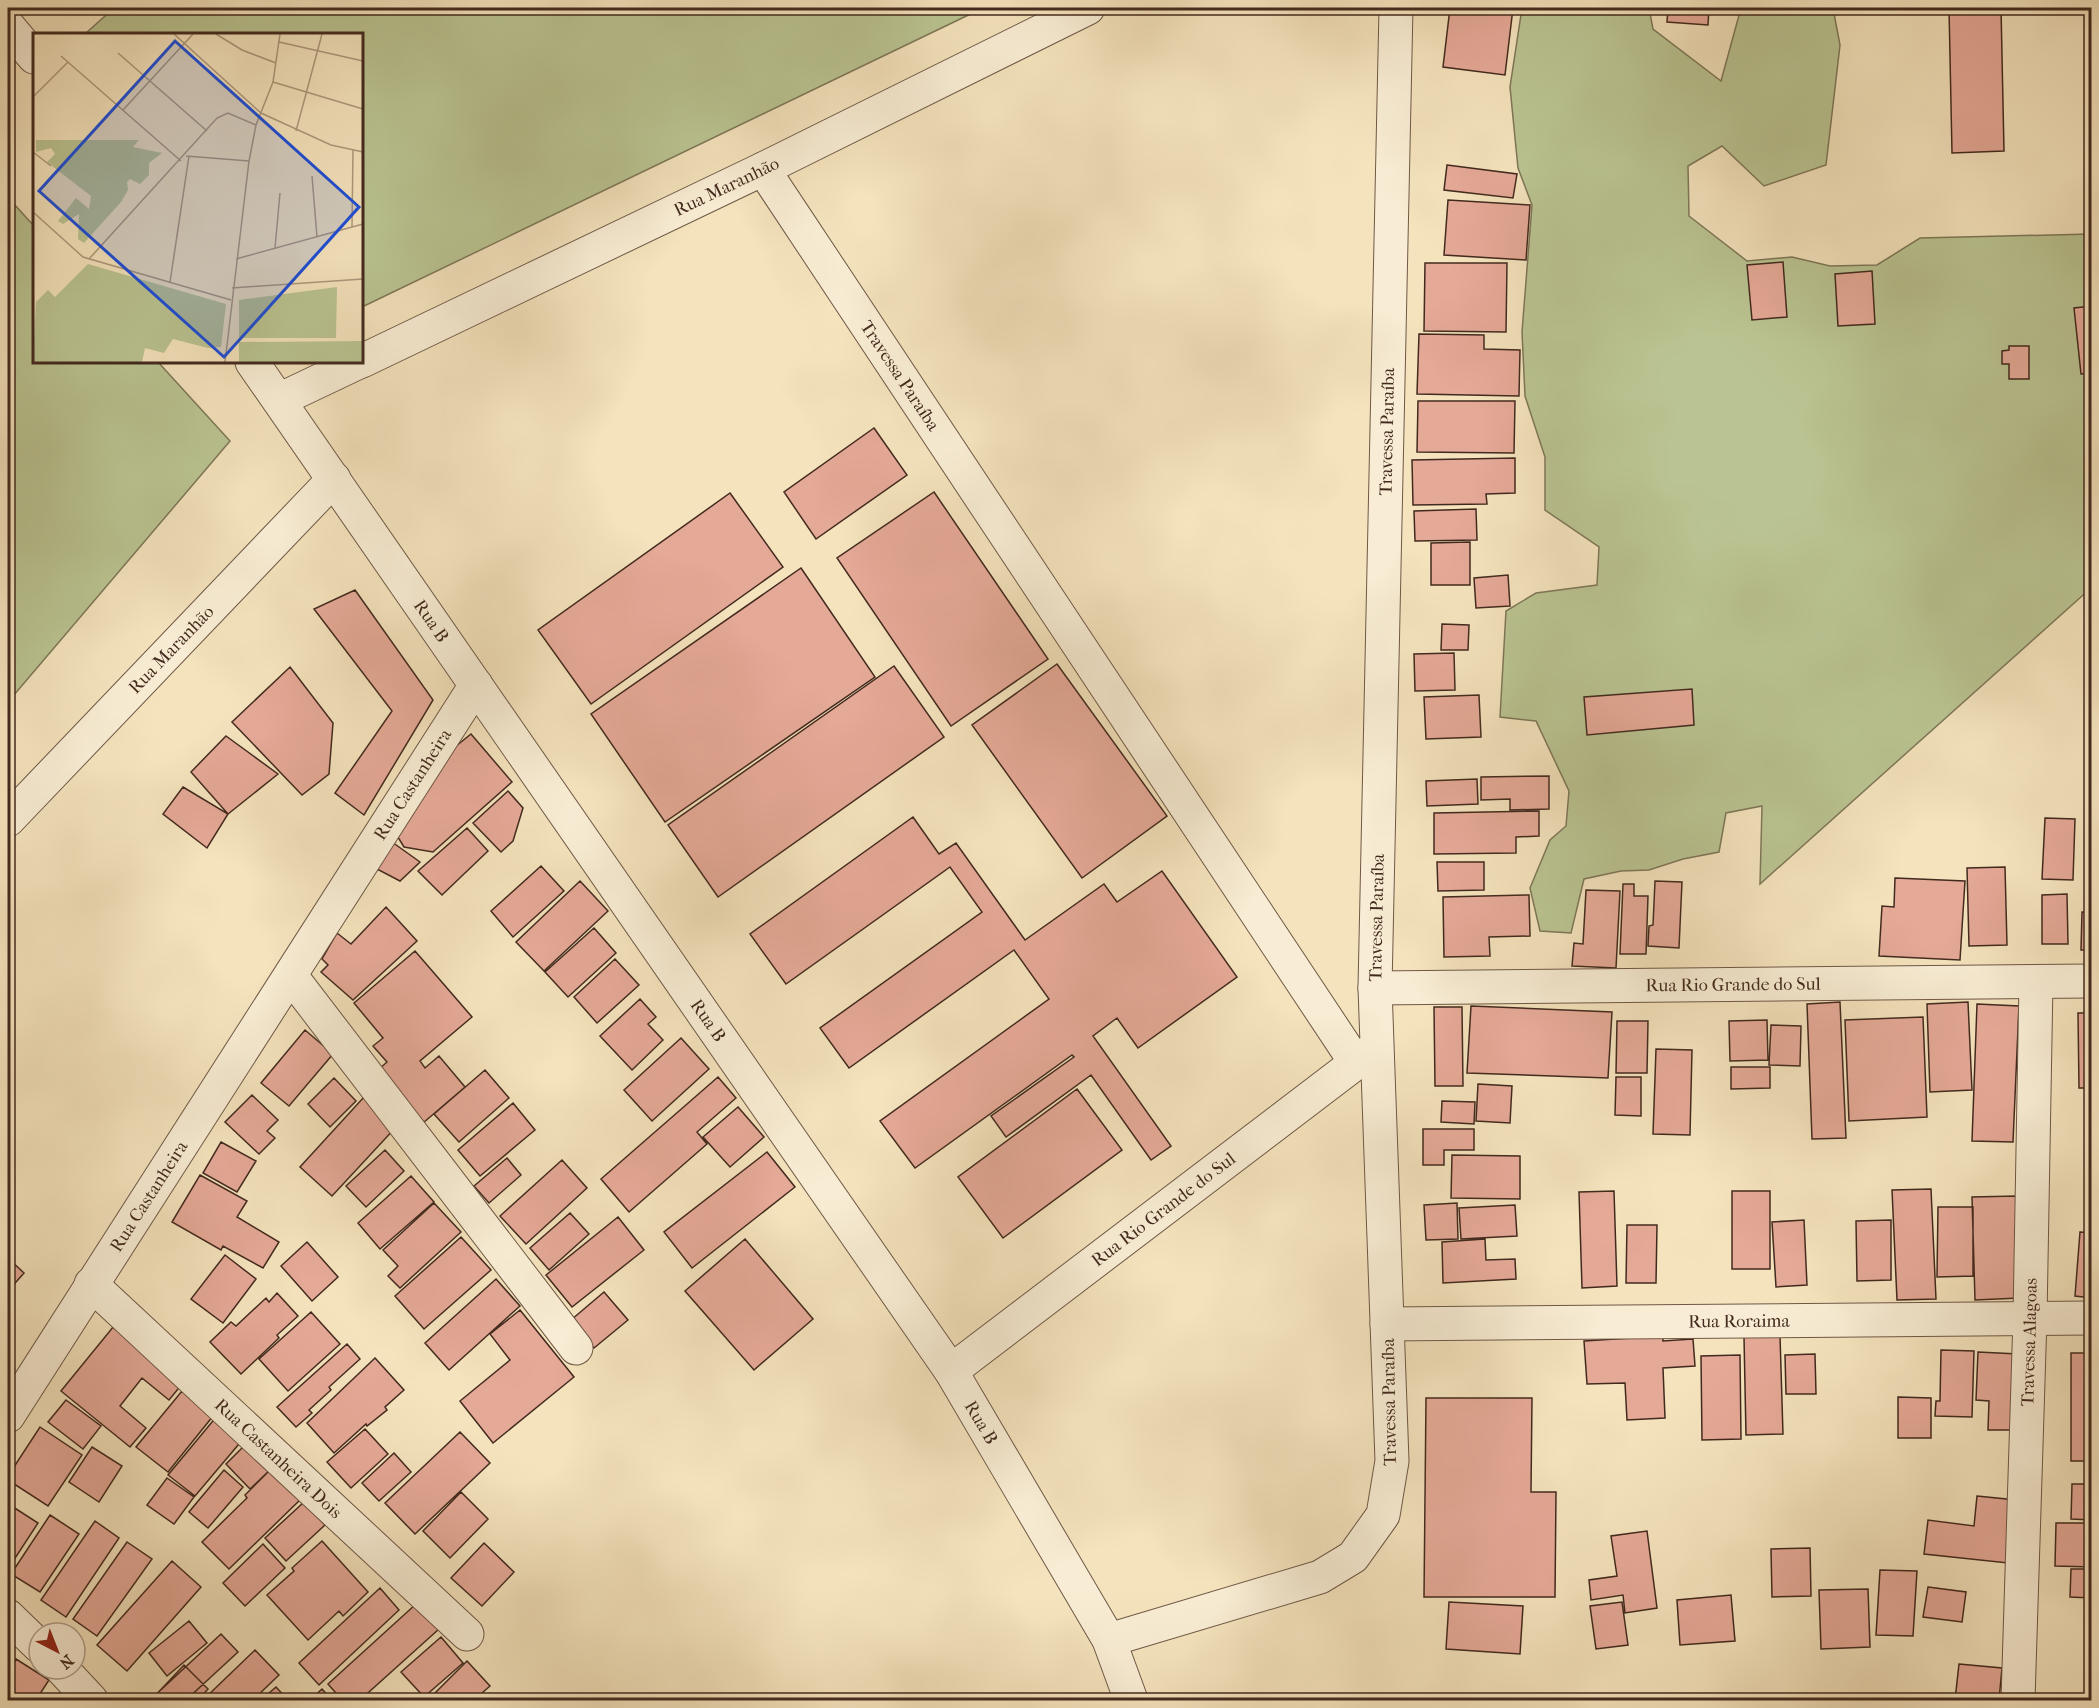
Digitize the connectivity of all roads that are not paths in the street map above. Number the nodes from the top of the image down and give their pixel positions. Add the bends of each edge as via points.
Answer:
1 (1088, 8) edge
2 (1396, 8) edge
3 (8, 26) edge
4 (33, 56) edge
5 (763, 169) junction
6 (363, 360) edge
7 (253, 363) edge
8 (356, 363) edge
9 (279, 400) junction
10 (334, 479) junction
11 (476, 685) junction
12 (8, 820) edge
13 (291, 976) junction
14 (2091, 981) edge
15 (2036, 982) junction
16 (1375, 988) junction
17 (1366, 1055) junction
18 (91, 1284) junction
19 (2030, 1318) junction
20 (2091, 1318) edge
21 (1387, 1324) junction
22 (576, 1348) dead end
23 (951, 1371) junction
24 (8, 1416) edge
25 (8, 1616) edge
26 (27, 1634) edge
27 (467, 1634) dead end
28 (1109, 1640) junction
29 (73, 1681) edge
30 (92, 1701) edge
31 (1131, 1701) edge
32 (2018, 1701) edge

1 - 5 street, Rua Maranhão
2 - 16 street, Travessa Paraíba
3 - 4 street
5 - 6 street, Rua Maranhão
5 - 17 street, Travessa Paraíba
7 - 9 street, Rua B
8 - 9 street, Rua Maranhão
9 - 10 street, Rua B
10 - 11 street, Rua B
10 - 12 street, Rua Maranhão
11 - 13 street, Rua Castanheira
11 - 23 street, Rua B
13 - 18 street, Rua Castanheira
13 - 22 street
14 - 15 street, Rua Rio Grande do Sul
15 - 16 street, Rua Rio Grande do Sul
15 - 19 street, Travessa Alagoas
16 - 17 street, Travessa Paraíba
17 - 21 street, Travessa Paraíba
17 - 23 street, Rua Rio Grande do Sul
18 - 24 street, Rua Castanheira
18 - 27 street, Rua Castanheira Dois
19 - 20 street, Rua Roraima
19 - 21 street, Rua Roraima
19 - 32 street, Travessa Alagoas
21 - 28 street, Travessa Paraíba via 1392,1461 1383,1515 1353,1557 1320,1577
23 - 28 street, Rua B
25 - 26 street
28 - 31 street, Rua B
29 - 30 street

